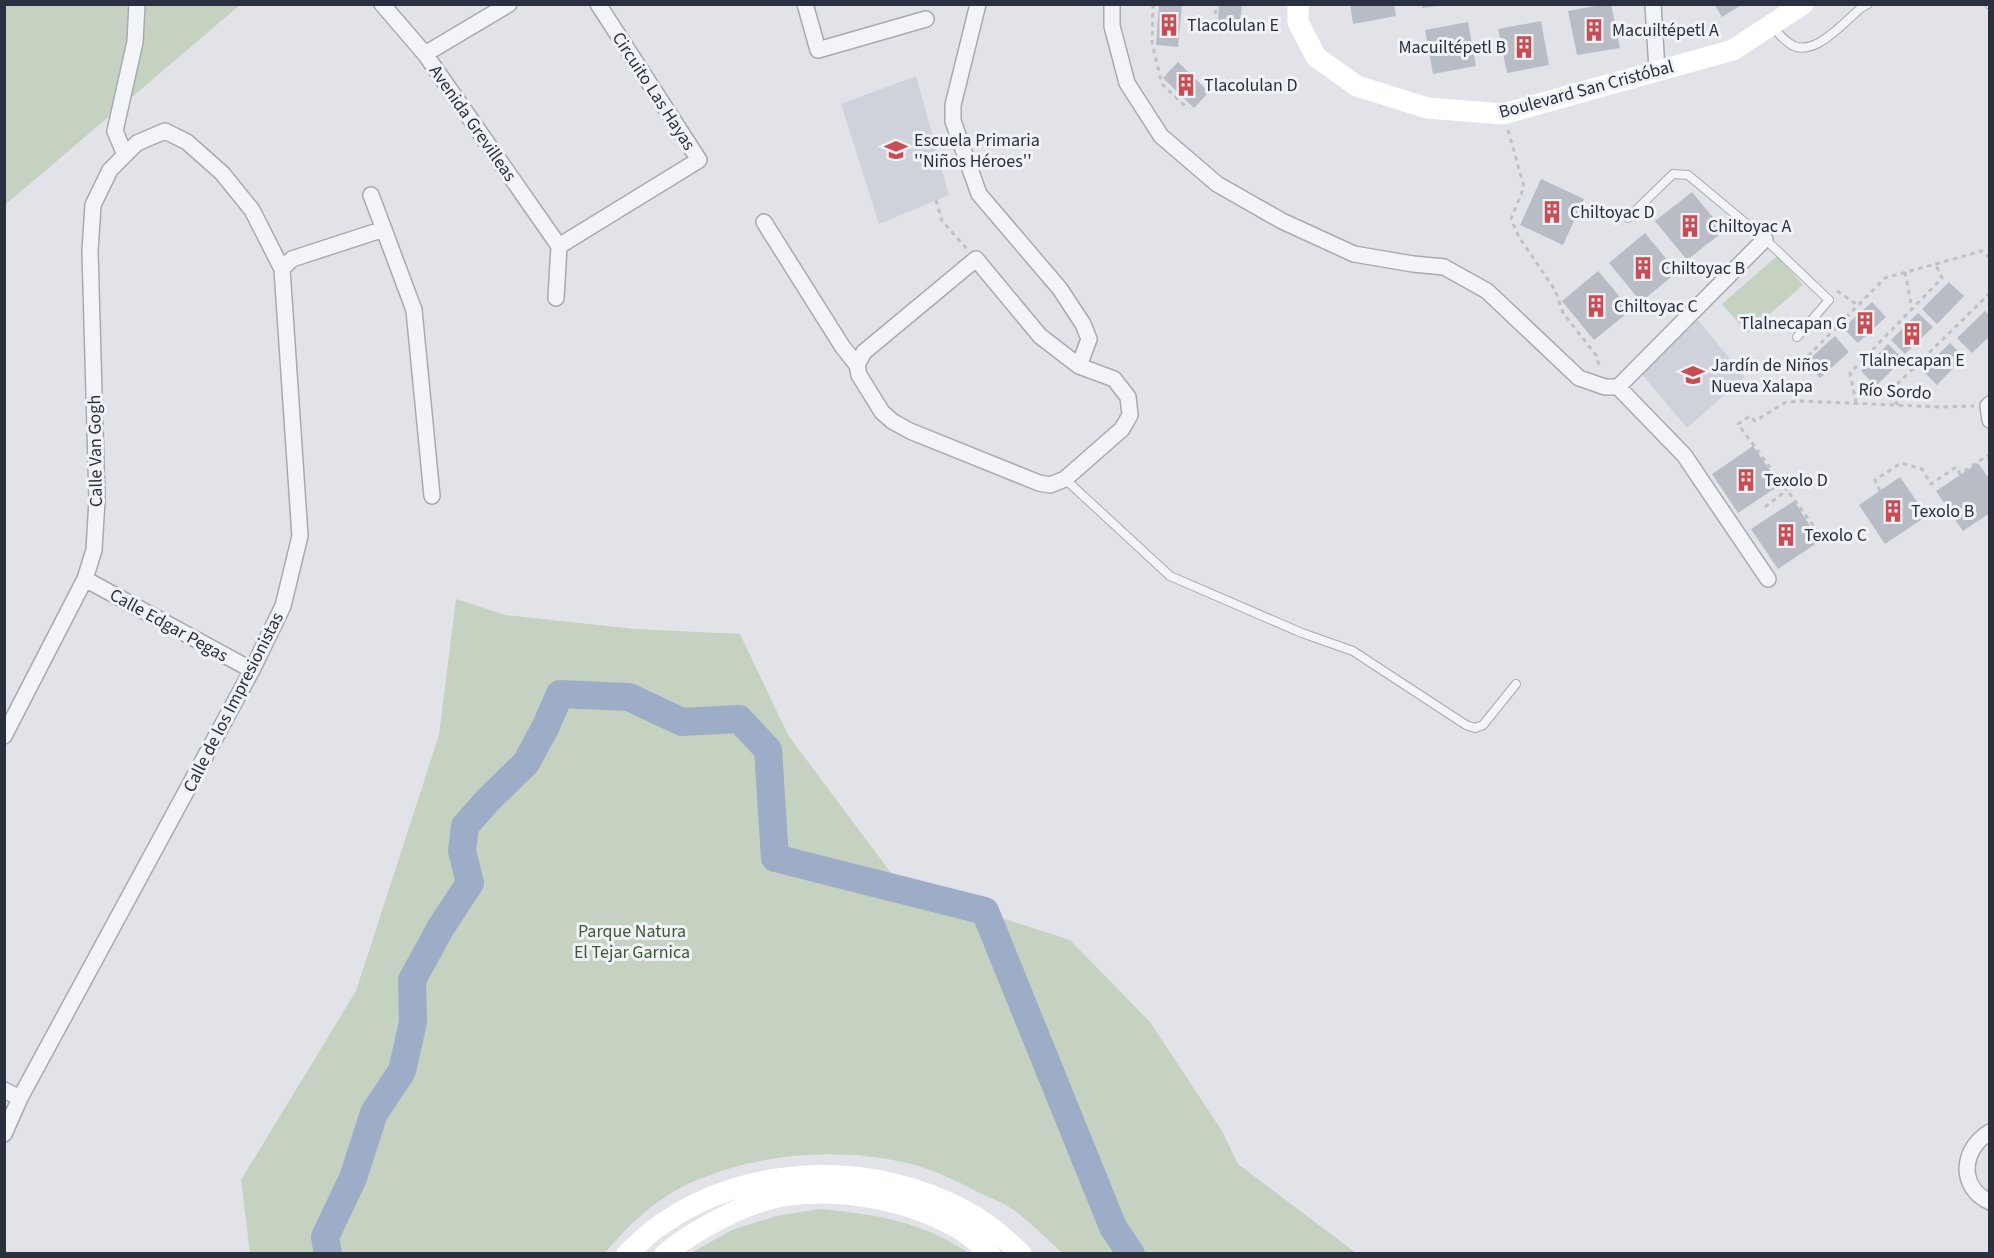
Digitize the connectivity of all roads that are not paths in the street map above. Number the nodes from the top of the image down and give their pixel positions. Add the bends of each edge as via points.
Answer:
1 (137, 4) edge
2 (382, 4) edge
3 (509, 4) edge
4 (598, 4) edge
5 (805, 4) edge
6 (978, 4) edge
7 (1112, 4) edge
8 (1298, 4) edge
9 (1653, 4) edge
10 (1803, 4) edge
11 (1868, 4) edge
12 (926, 19) dead end
13 (1771, 25) junction
14 (425, 54) junction
15 (1658, 70) junction
16 (165, 131) joint
17 (125, 155) junction
18 (370, 195) dead end
19 (1628, 218) dead end
20 (764, 222) dead end
21 (384, 229) junction
22 (1765, 239) junction
23 (559, 246) junction
24 (282, 269) junction
25 (556, 298) dead end
26 (1797, 337) dead end
27 (857, 365) junction
28 (1080, 366) junction
29 (1612, 387) junction
30 (1065, 479) junction
31 (432, 496) dead end
32 (85, 579) junction
33 (1768, 579) dead end
34 (252, 670) junction
35 (1516, 684) dead end
36 (4, 736) edge
37 (4, 1090) edge
38 (20, 1098) junction
39 (1989, 1132) edge
40 (4, 1134) edge
41 (1989, 1202) edge
42 (627, 1254) edge
43 (665, 1254) edge
44 (990, 1254) edge
45 (1021, 1254) edge

1 - 17 street via 135,42 115,131
2 - 14 street, Avenida Grevilleas
3 - 14 street
4 - 23 street, Circuito Las Hayas via 699,160
5 - 12 street via 818,50
6 - 28 street via 953,105 953,121 979,194 1060,289 1083,324 1089,339
7 - 29 street via 1112,26 1126,83 1161,136 1217,184 1282,221 1354,254 1444,267 1487,291 1579,378
8 - 15 main road, Boulevard San Cristóbal via 1298,22 1316,57 1357,86 1427,108 1503,114
9 - 15 street
10 - 13 main road, Boulevard San Cristóbal
11 - 13 lane via 1811,47 1790,44
13 - 15 main road, Boulevard San Cristóbal via 1733,50
14 - 23 street, Avenida Grevilleas
16 - 17 street, Calle Van Gogh via 137,143
16 - 24 street, Calle de los Impresionistas via 188,142 222,173 252,210
17 - 32 street, Calle Van Gogh via 110,170 93,205 90,251 97,500 94,550
18 - 21 street
19 - 22 lane via 1673,174 1681,173
20 - 27 street
21 - 24 street via 292,260
21 - 31 street via 414,310
22 - 26 lane via 1830,300
22 - 29 street
23 - 25 street
24 - 34 street, Calle de los Impresionistas via 300,536 283,606
27 - 28 street via 864,352 976,259 1040,336
27 - 30 street via 882,412 910,431 1039,483 1050,485
28 - 30 street via 1114,379 1128,397 1130,415 1122,429
29 - 33 street via 1684,455
30 - 35 lane via 1170,576 1353,651 1466,726 1483,725
32 - 34 street, Calle Edgar Pegas
32 - 36 street, Calle Van Gogh
34 - 38 street, Calle de los Impresionistas
37 - 38 street
38 - 40 street, Calle de los Impresionistas
39 - 41 street via 1977,1140 1967,1164 1974,1189
42 - 45 main road via 661,1224 742,1185 786,1177 834,1176 885,1181 929,1195 967,1212
43 - 44 main road via 713,1222 748,1206 787,1195 831,1194 880,1199 922,1211 959,1228

